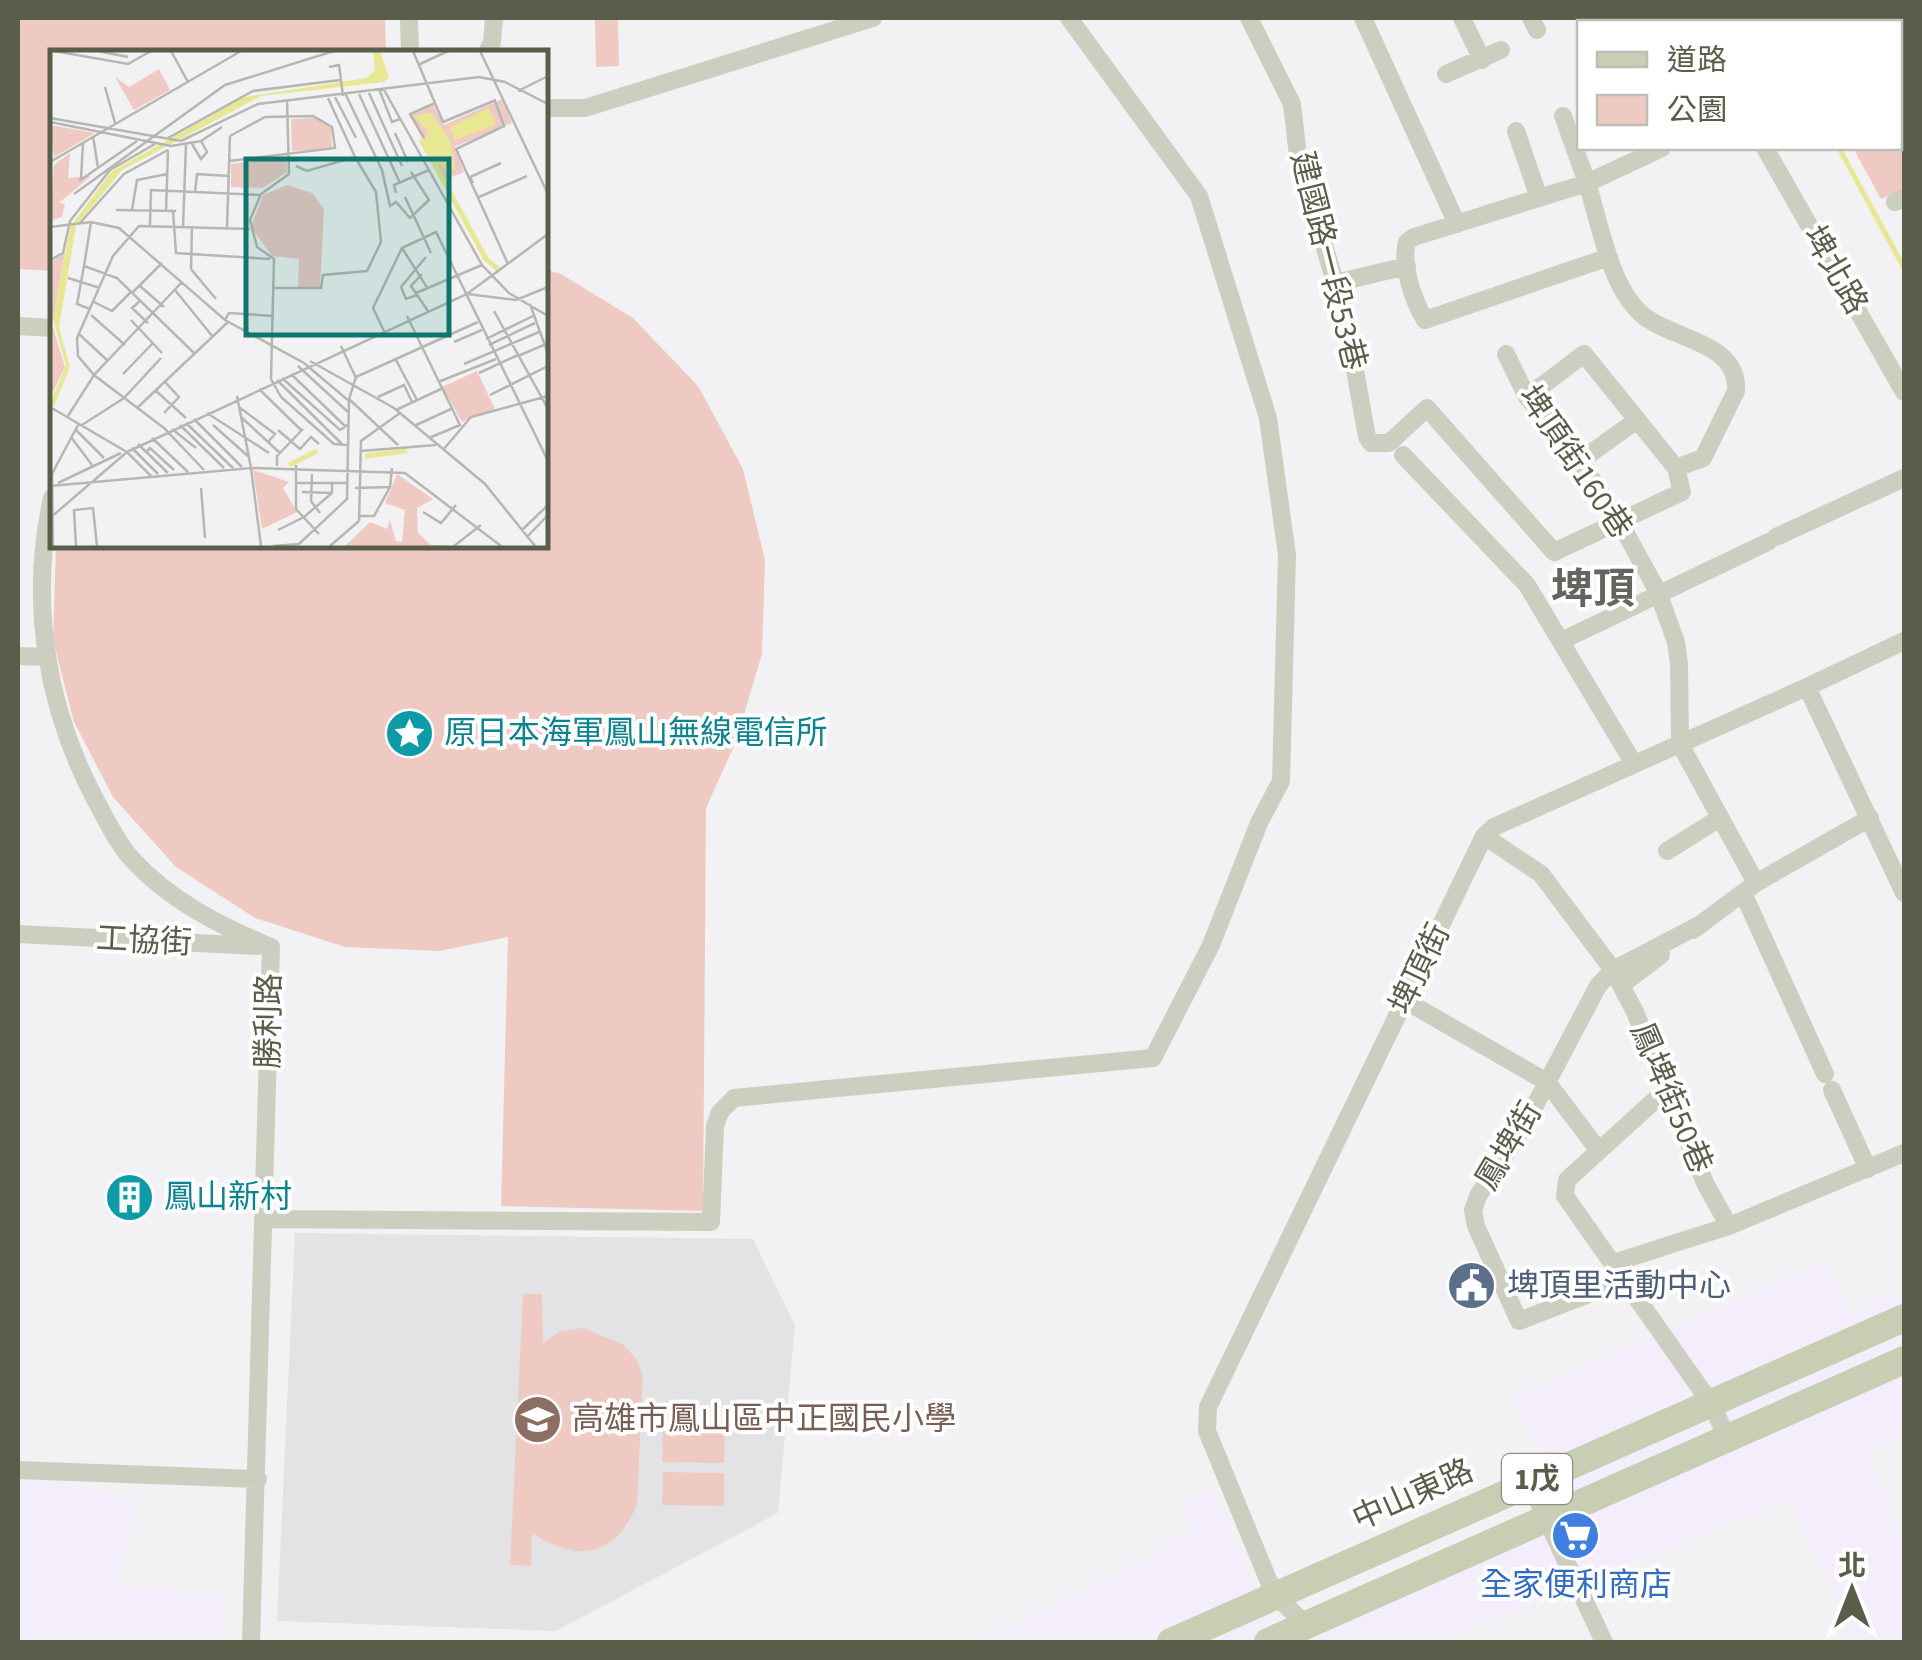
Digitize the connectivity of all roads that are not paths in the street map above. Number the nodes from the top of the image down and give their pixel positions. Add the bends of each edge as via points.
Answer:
1 (409, 18) edge
2 (494, 18) edge
3 (872, 18) edge
4 (1069, 18) edge
5 (1249, 18) edge
6 (1363, 18) edge
7 (1462, 18) edge
8 (410, 50) edge
9 (488, 50) edge
10 (1502, 50) dead end
11 (1482, 60) junction
12 (1446, 74) dead end
13 (548, 108) edge
14 (1563, 116) dead end
15 (1516, 131) dead end
16 (1658, 150) edge
17 (1766, 150) edge
18 (1587, 183) junction
19 (1539, 198) junction
20 (1457, 224) junction
21 (1608, 257) junction
22 (1406, 266) junction
23 (1335, 283) junction
24 (18, 326) edge
25 (50, 328) edge
26 (1506, 354) dead end
27 (1904, 392) edge
28 (1527, 397) junction
29 (1637, 420) junction
30 (1403, 454) dead end
31 (1580, 461) junction
32 (1676, 468) junction
33 (1904, 478) edge
34 (50, 508) edge
35 (1619, 521) junction
36 (1658, 592) junction
37 (1561, 641) junction
38 (1904, 641) edge
39 (18, 656) edge
40 (46, 657) junction
41 (1807, 687) junction
42 (1680, 744) junction
43 (1634, 764) junction
44 (1720, 818) junction
45 (1870, 818) junction
46 (1484, 836) junction
47 (1667, 850) dead end
48 (1750, 888) junction
49 (1904, 894) edge
50 (18, 934) edge
51 (271, 947) junction
52 (1617, 977) junction
53 (1404, 1000) junction
54 (1547, 1082) junction
55 (1667, 1089) junction
56 (1599, 1151) junction
57 (1904, 1153) edge
58 (1868, 1169) junction
59 (264, 1219) junction
60 (1729, 1226) junction
61 (1613, 1264) junction
62 (1624, 1280) junction
63 (1904, 1318) edge
64 (1904, 1360) edge
65 (1712, 1405) junction
66 (1727, 1438) junction
67 (18, 1470) edge
68 (258, 1479) junction
69 (1529, 1482) junction
70 (1546, 1518) junction
71 (1274, 1594) junction
72 (1306, 1625) junction
73 (251, 1642) edge
74 (1171, 1642) edge
75 (1268, 1642) edge
76 (1604, 1642) edge

1 - 8 street
2 - 9 street
3 - 13 street via 584,108
4 - 59 street via 1199,196 1268,418 1286,555 1282,780 1153,1058 734,1098 715,1126 711,1222
5 - 23 street, 建國路一段53巷 via 1292,104 1298,156
6 - 20 street
7 - 11 street
10 - 11 street
11 - 12 street
14 - 18 street
15 - 19 street
16 - 18 street
17 - 27 street, 埤北路
18 - 19 street
18 - 21 street
19 - 20 street
20 - 22 street via 1407,242
21 - 22 street via 1426,320
21 - 32 street via 1645,318 1716,350 1735,379 1736,391 1703,458
22 - 23 street
23 - 35 street, 建國路一段53巷 via 1371,443 1390,442 1427,408 1554,552
24 - 25 street
26 - 28 street, 埤頂街160巷
28 - 29 street via 1584,354
28 - 31 street, 埤頂街160巷
29 - 31 street
29 - 32 street
30 - 37 street via 1527,585
31 - 35 street, 埤頂街160巷
32 - 35 street via 1682,492
33 - 36 street
34 - 40 street, 勝利路 via 42,573
35 - 36 street, 埤頂街160巷
36 - 37 street
36 - 42 street, 埤頂街160巷 via 1680,663
37 - 43 street
38 - 41 street
39 - 40 street
40 - 51 street, 勝利路 via 80,770 132,858 214,923
41 - 42 street
41 - 45 street
42 - 43 street
42 - 44 street
43 - 46 street
44 - 47 street
44 - 48 street
45 - 48 street, 鳳埤街
45 - 49 street
46 - 52 street, 鳳埤街50巷 via 1540,874
46 - 53 street, 埤頂街
48 - 52 street, 鳳埤街
48 - 58 street
50 - 51 street, 工協街
51 - 59 street, 勝利路
52 - 54 street, 鳳埤街 via 1586,1004
52 - 55 street, 鳳埤街50巷
53 - 54 street
53 - 71 street, 埤頂街 via 1208,1407 1207,1431
54 - 56 street
54 - 62 street, 鳳埤街 via 1478,1196 1476,1226 1519,1321
55 - 56 street
55 - 60 street, 鳳埤街50巷
56 - 61 street via 1567,1180 1566,1196
57 - 58 street
58 - 60 street
59 - 68 street, 勝利路
60 - 61 street
61 - 62 street
62 - 65 street
63 - 65 main road, 中山東路 / 1戊
64 - 66 main road, 1戊
65 - 66 street
65 - 69 main road, 中山東路 / 1戊
66 - 70 main road, 1戊
67 - 68 street
68 - 73 street, 勝利路
69 - 70 street
69 - 71 main road, 中山東路 / 1戊
70 - 72 main road, 1戊
70 - 76 street
71 - 72 street, 埤頂街
71 - 74 main road, 中山東路 / 1戊
72 - 75 main road, 1戊

